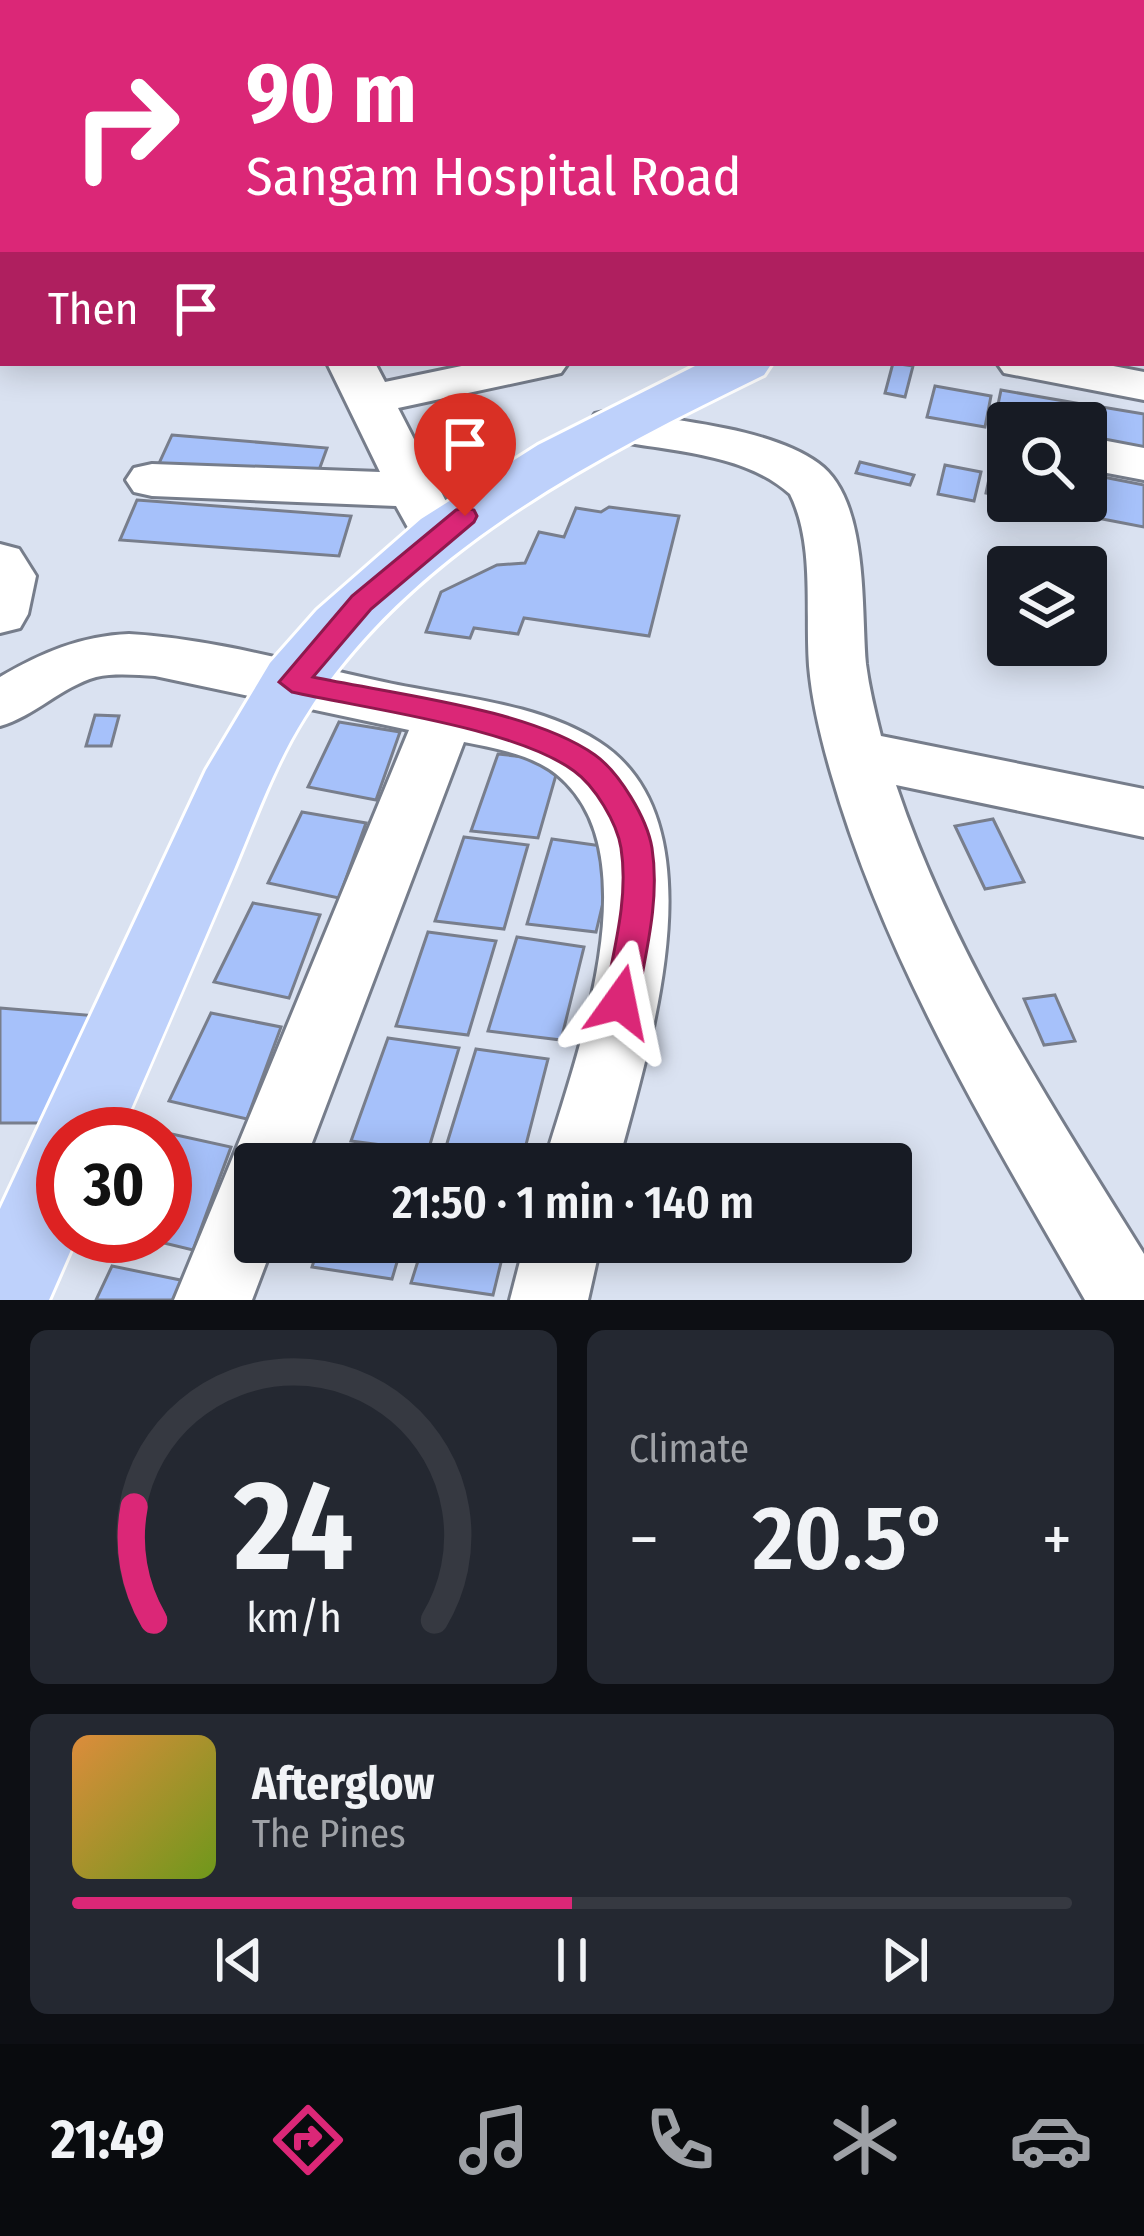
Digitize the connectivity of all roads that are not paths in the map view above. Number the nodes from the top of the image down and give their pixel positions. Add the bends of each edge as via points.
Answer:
1 (513, 366) edge
2 (740, 366) edge
3 (1037, 366) edge
4 (360, 381) edge
5 (1144, 386) edge
6 (613, 425) junction
7 (1107, 457) edge
8 (1144, 464) edge
9 (152, 480) dead end
10 (426, 512) junction
11 (0, 562) edge
12 (0, 614) edge
13 (292, 682) junction
14 (0, 705) edge
15 (446, 716) junction
16 (858, 754) junction
17 (1144, 813) edge
18 (90, 1107) edge
19 (275, 1143) edge
20 (586, 1143) edge
21 (36, 1228) edge
22 (234, 1247) edge
23 (557, 1263) edge
24 (4, 1300) edge
25 (213, 1300) edge
26 (548, 1300) edge
27 (1128, 1300) edge

1 - 4 street
2 - 6 main road
3 - 5 street
4 - 10 street
6 - 10 main road via 519,478
6 - 16 street via 763,458 813,487 827,541 841,692
7 - 8 street
9 - 10 street via 326,490
10 - 13 main road
11 - 12 street via 9,576
13 - 14 street via 107,652 72,662
13 - 15 street
13 - 18 main road via 240,773
15 - 19 street
15 - 20 street via 548,742 588,765 636,844 630,962
16 - 17 street
16 - 27 street via 883,838 965,1017
21 - 24 main road
22 - 25 street
23 - 26 street

